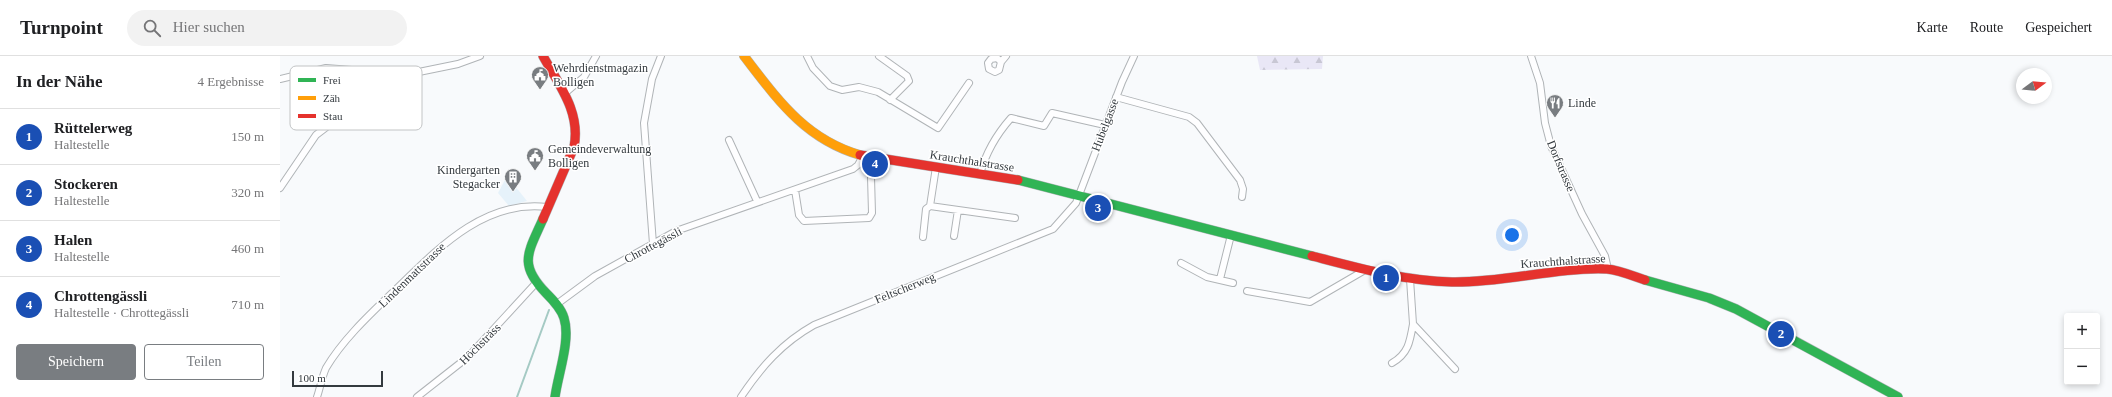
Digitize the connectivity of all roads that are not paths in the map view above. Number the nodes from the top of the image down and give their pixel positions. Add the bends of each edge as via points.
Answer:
1 (480, 56) edge
2 (543, 56) edge
3 (596, 56) edge
4 (661, 56) edge
5 (744, 56) edge
6 (807, 56) edge
7 (878, 56) edge
8 (1006, 56) edge
9 (1134, 56) edge
10 (1531, 56) edge
11 (1001, 62) dead end
12 (422, 71) edge
13 (290, 77) edge
14 (280, 79) edge
15 (969, 83) dead end
16 (564, 94) junction
17 (1116, 97) junction
18 (890, 100) junction
19 (1104, 125) junction
20 (321, 130) edge
21 (729, 140) dead end
22 (863, 156) junction
23 (874, 158) junction
24 (936, 167) junction
25 (980, 174) junction
26 (280, 188) edge
27 (794, 190) junction
28 (1078, 196) junction
29 (1242, 197) dead end
30 (758, 201) junction
31 (930, 206) junction
32 (548, 207) junction
33 (958, 210) junction
34 (1015, 218) dead end
35 (1231, 235) junction
36 (954, 236) dead end
37 (923, 237) dead end
38 (653, 244) junction
39 (1181, 263) dead end
40 (1608, 269) junction
41 (1365, 270) junction
42 (1410, 279) junction
43 (1220, 280) junction
44 (536, 283) junction
45 (1233, 283) dead end
46 (1247, 291) dead end
47 (557, 304) junction
48 (1413, 324) junction
49 (1392, 363) dead end
50 (1455, 369) dead end
51 (317, 397) edge
52 (417, 397) edge
53 (555, 397) edge
54 (741, 397) edge
55 (1898, 397) edge

1 - 12 street via 458,64
2 - 16 main road
3 - 16 street via 584,77
4 - 38 street via 652,79 644,123
5 - 22 main road, Krauchthalstrasse via 781,104 801,124 831,144
6 - 18 street via 813,68 830,86 842,90 859,87 878,92
7 - 18 street via 907,76 908,81
8 - 11 street
9 - 17 street, Hubelgasse
10 - 40 street, Dorfstrasse via 1540,83 1551,146 1582,214 1605,256
13 - 14 street
15 - 18 street via 938,128
16 - 32 main road via 576,120 577,136
17 - 19 street, Hubelgasse
17 - 29 street via 1189,117 1197,123 1240,180
19 - 25 street via 1052,113 1044,126 1011,118 985,154
19 - 28 street, Hubelgasse
20 - 26 street
21 - 30 street
22 - 23 main road, Krauchthalstrasse
22 - 27 street, Chrottegässli via 853,169
23 - 24 main road, Krauchthalstrasse
23 - 27 street via 871,177 872,213 869,218 804,221 799,215
24 - 25 main road, Krauchthalstrasse
24 - 31 street
25 - 28 main road, Krauchthalstrasse
27 - 30 street, Chrottegässli
28 - 35 main road, Krauchthalstrasse
28 - 54 street, Feltscherweg via 1076,203 1063,220 1042,235 806,330 787,342 772,357
30 - 38 street, Chrottegässli via 676,231
31 - 33 street
31 - 37 street via 926,209
32 - 44 main road via 528,255 529,272
32 - 51 street, Lindenmattstrasse via 532,206 494,214 454,235 374,310 341,347 326,369
33 - 34 street
33 - 36 street
35 - 41 main road, Krauchthalstrasse
35 - 43 street
38 - 47 street, Chrottegässli via 582,284
39 - 43 street via 1198,273
40 - 42 main road, Krauchthalstrasse via 1545,272 1469,282
40 - 55 main road, Krauchthalstrasse via 1709,298 1736,309
41 - 42 main road, Krauchthalstrasse
41 - 46 street via 1310,302
42 - 48 street
43 - 45 street
44 - 47 main road
44 - 52 street, Höchsträss via 468,357
47 - 53 main road via 563,314 566,330
48 - 49 street via 1406,351 1401,358
48 - 50 street

